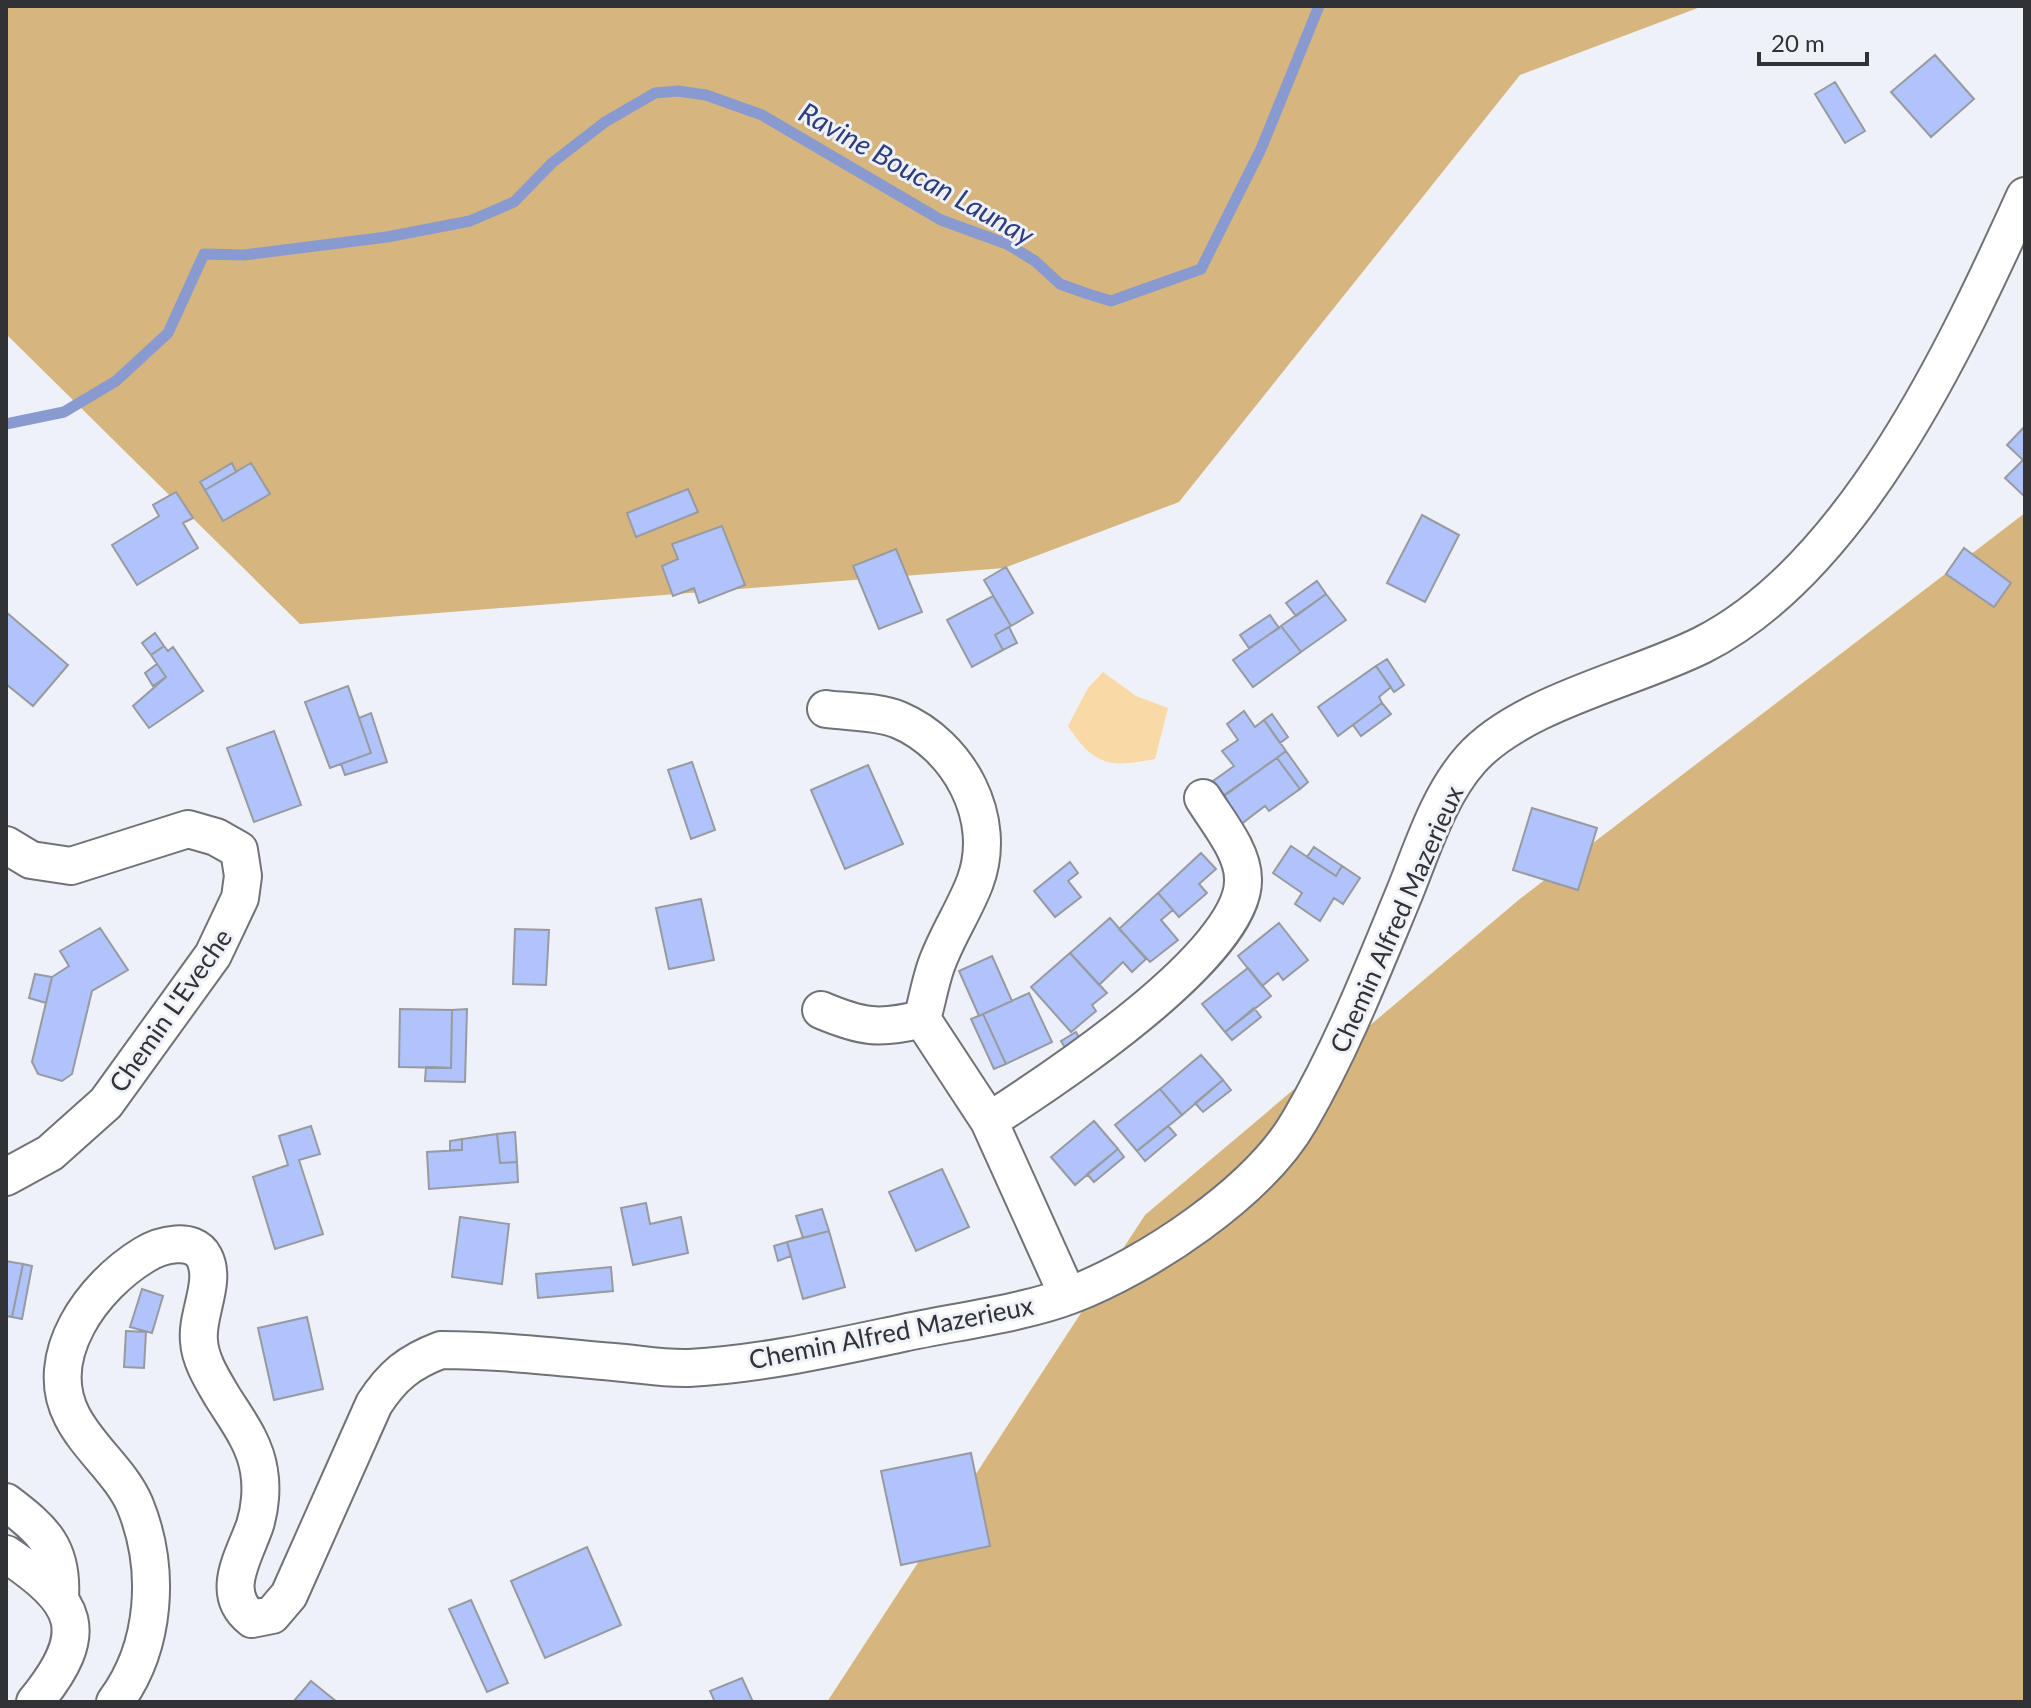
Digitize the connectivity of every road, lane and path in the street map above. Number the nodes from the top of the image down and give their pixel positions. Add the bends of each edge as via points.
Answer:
1 (2025, 196) edge
2 (826, 709) dead end
3 (1203, 798) dead end
4 (6, 845) edge
5 (821, 1010) dead end
6 (922, 1019) junction
7 (989, 1121) junction
8 (6, 1177) edge
9 (1068, 1296) junction
10 (6, 1502) edge
11 (6, 1554) edge
12 (60, 1597) junction
13 (35, 1702) edge
14 (115, 1702) edge

1 - 9 street, Chemin Alfred Mazerieux via 1983,288 1908,421 1845,521 1814,558 1780,592 1702,645 1522,721 1469,761 1432,827 1335,1059 1292,1135 1232,1197 1146,1260
2 - 6 street via 896,718 933,740 963,774 977,807 982,846 976,881 935,967
3 - 7 street via 1241,862 1241,899 1225,927 1162,995 1066,1072
4 - 8 street, Chemin L'Eveche via 31,860 71,866 188,829 239,850 243,876 235,916 213,955 106,1103 50,1153
5 - 6 street via 857,1025 890,1028
6 - 7 street, Chemin Alfred Mazerieux
7 - 9 street, Chemin Alfred Mazerieux
9 - 14 street, Chemin Alfred Mazerieux via 751,1362 683,1368 452,1350 413,1360 374,1404 289,1595 272,1615 252,1619 236,1598 235,1581 256,1523 259,1471 242,1425 200,1353 207,1279 203,1255 184,1245 157,1248 123,1269 100,1293 77,1324 60,1376 73,1419 134,1504 144,1541 151,1610 139,1657
10 - 12 street via 29,1519 57,1554
11 - 12 street
12 - 13 street via 71,1625 68,1653

